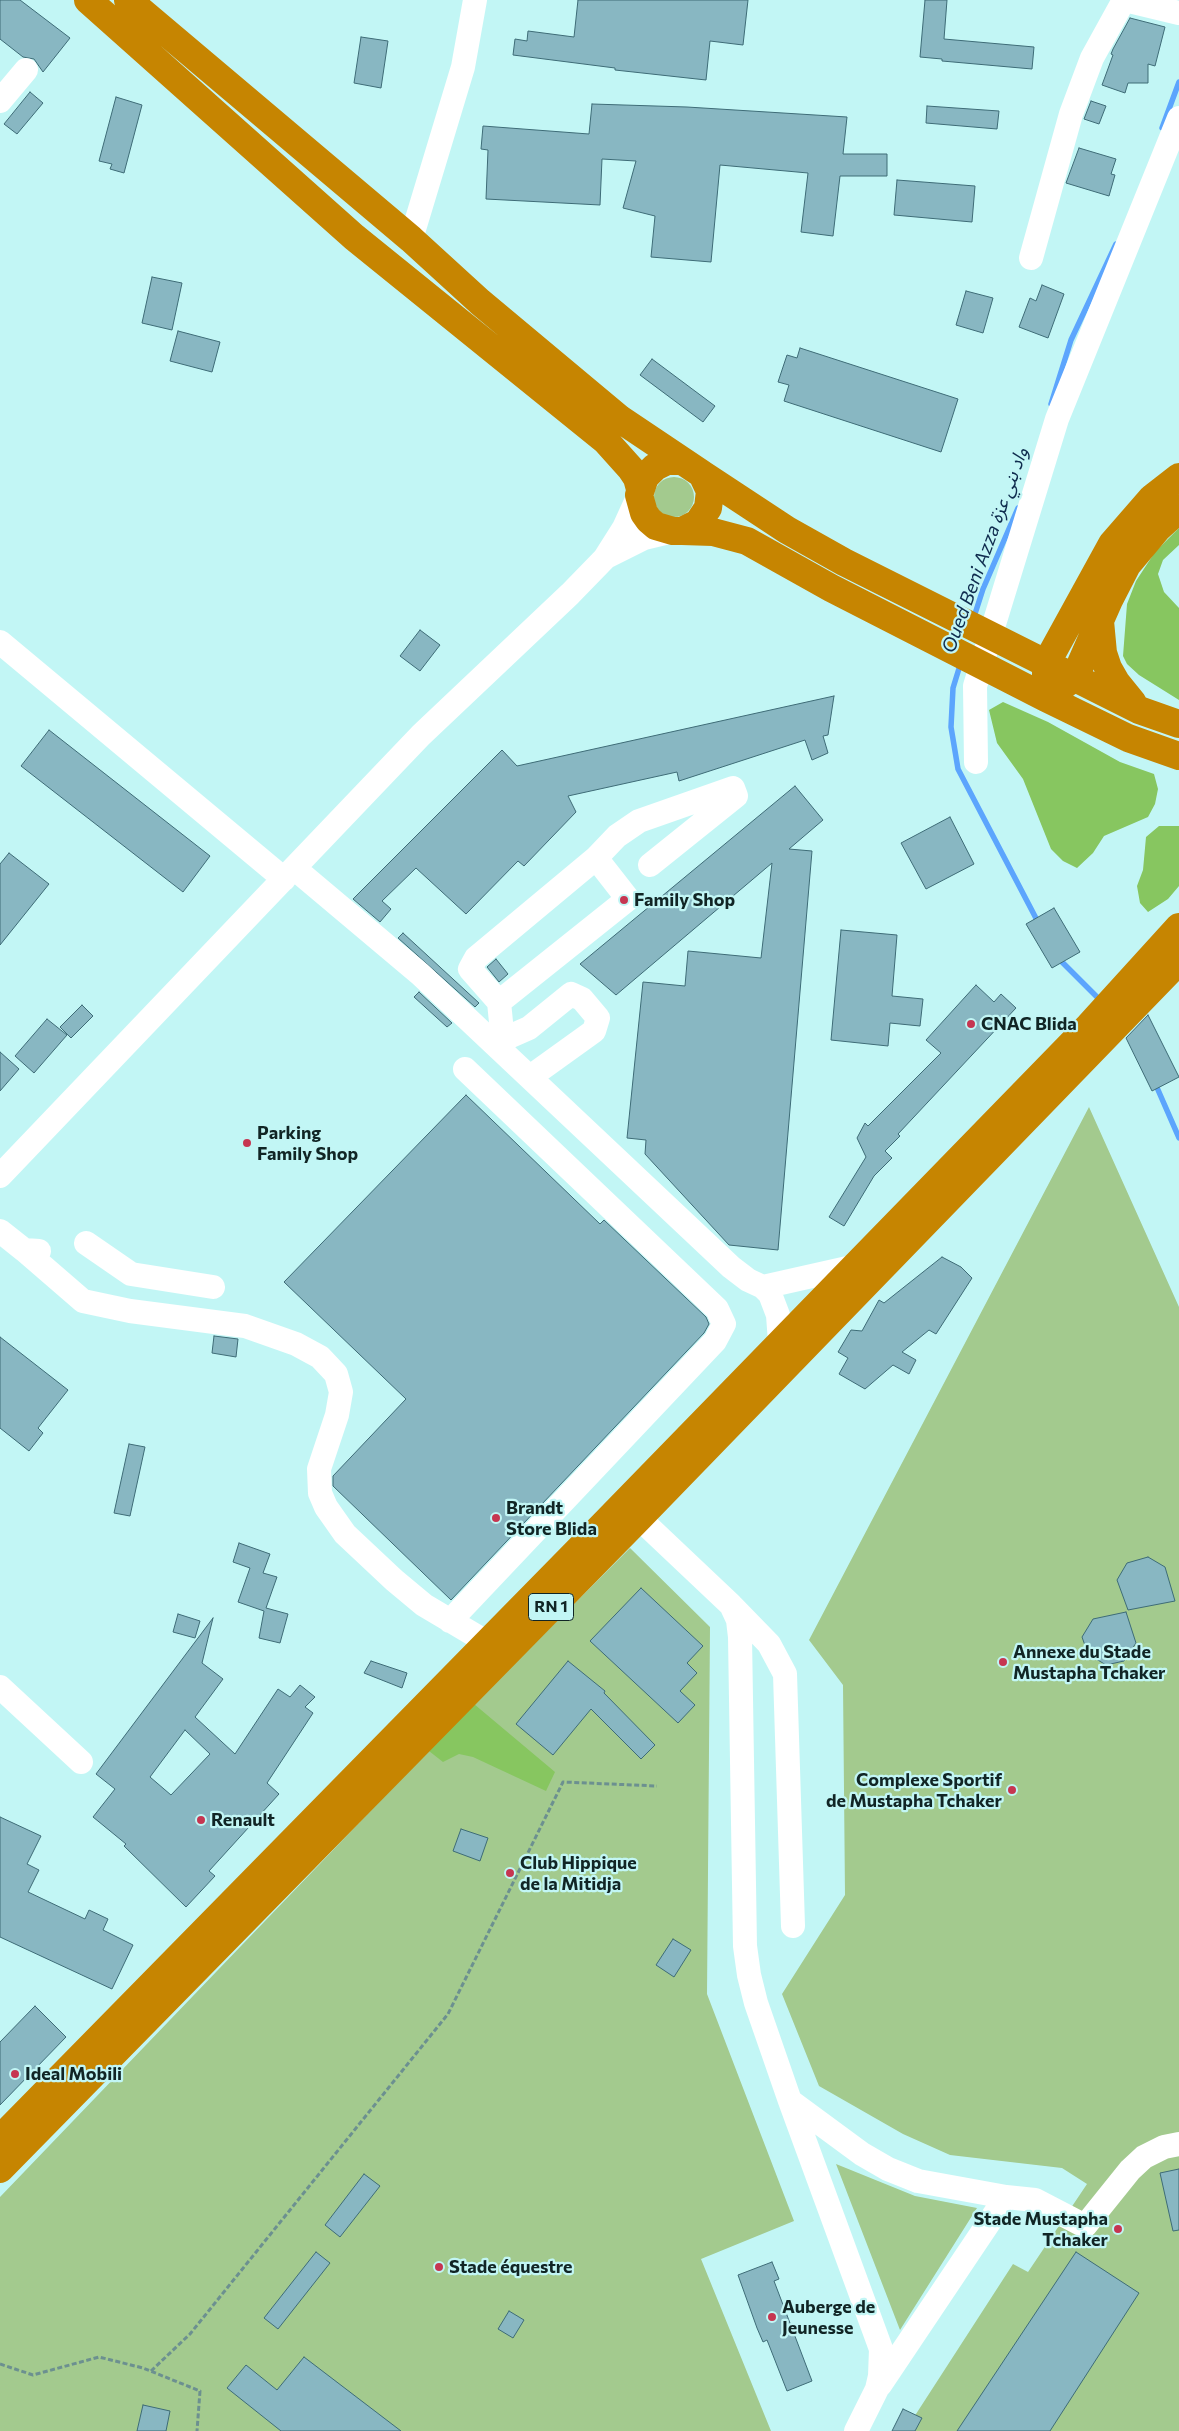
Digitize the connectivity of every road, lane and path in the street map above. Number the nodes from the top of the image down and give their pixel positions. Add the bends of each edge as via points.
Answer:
1 (88, 0) edge
2 (128, 0) edge
3 (475, 0) edge
4 (1124, 0) edge
5 (1179, 13) edge
6 (26, 70) dead end
7 (0, 101) edge
8 (1179, 118) edge
9 (411, 239) junction
10 (1032, 258) dead end
11 (692, 468) junction
12 (1179, 477) edge
13 (640, 492) junction
14 (1179, 509) edge
15 (677, 531) junction
16 (605, 558) junction
17 (1100, 621) junction
18 (0, 642) edge
19 (1046, 664) junction
20 (1075, 677) junction
21 (1046, 698) junction
22 (1139, 710) junction
23 (1179, 724) edge
24 (1179, 756) edge
25 (976, 762) dead end
26 (596, 858) junction
27 (650, 865) dead end
28 (289, 874) junction
29 (1179, 927) edge
30 (1179, 961) edge
31 (1134, 993) junction
32 (499, 1002) junction
33 (1095, 1035) junction
34 (504, 1045) junction
35 (465, 1069) dead end
36 (530, 1076) junction
37 (0, 1176) edge
38 (0, 1231) edge
39 (86, 1243) dead end
40 (24, 1250) junction
41 (48, 1251) dead end
42 (852, 1267) junction
43 (213, 1287) dead end
44 (763, 1287) junction
45 (780, 1342) junction
46 (638, 1518) junction
47 (731, 1605) junction
48 (450, 1621) junction
49 (488, 1642) junction
50 (0, 1688) edge
51 (81, 1762) dead end
52 (657, 1786) dead end
53 (793, 1926) dead end
54 (790, 2101) junction
55 (0, 2138) edge
56 (1179, 2144) edge
57 (0, 2169) edge
58 (1006, 2197) junction
59 (0, 2364) edge
60 (151, 2372) junction
61 (877, 2389) junction
62 (197, 2431) edge
63 (856, 2431) edge

1 - 13 highway via 354,237 605,440 631,469
2 - 9 highway
3 - 9 street via 463,67
4 - 5 street
4 - 10 street via 1092,58 1071,114
6 - 7 street
8 - 25 street via 1057,419 975,686
9 - 11 highway via 480,302 620,419
11 - 13 highway via 667,462 655,467 645,477
11 - 15 highway via 710,490 708,508 698,523
11 - 19 highway via 787,530
12 - 19 highway via 1152,498 1112,544
13 - 15 highway via 644,513 649,520 656,526
13 - 16 street via 624,528
14 - 17 highway via 1127,565
15 - 16 street via 630,544
15 - 21 highway via 713,532 747,541 831,588
16 - 28 street via 421,735
17 - 20 highway
17 - 22 highway via 1108,668
18 - 28 street
19 - 20 highway
19 - 21 highway
20 - 21 highway
20 - 22 highway
21 - 24 highway via 1128,738
22 - 23 highway
26 - 27 street via 617,836 640,821 733,788 736,796
26 - 32 street via 476,958 470,969
26 - 32 street via 628,899
28 - 34 street via 420,974
28 - 37 street
29 - 31 highway, RN 1
30 - 31 highway, RN 1
31 - 33 highway, RN 1
32 - 34 street
33 - 42 highway, RN 1
33 - 46 highway, RN 1
34 - 36 street
34 - 36 street via 571,994 582,999 598,1018 594,1031
35 - 48 street via 717,1309 724,1324 715,1341
36 - 44 street via 731,1267
38 - 40 street
39 - 43 street via 131,1274
40 - 41 street
40 - 48 street via 62,1285 97,1306 245,1326 288,1340 320,1357 336,1374 341,1392 319,1469 320,1493 326,1507 345,1534 394,1580
42 - 44 street
42 - 45 highway, RN 1
44 - 45 street via 770,1294 778,1315
45 - 49 highway, RN 1
46 - 47 street
46 - 57 highway, RN 1
47 - 53 street via 769,1644 785,1674
47 - 54 street via 738,1620 740,1637 746,1946 756,2003
48 - 49 street
49 - 55 highway, RN 1
50 - 51 street
52 - 60 path via 563,1782 448,2014 190,2334
54 - 58 street via 888,2169 918,2181
54 - 61 street via 877,2335 882,2363
56 - 58 street via 1144,2157 1085,2226 1036,2200
58 - 61 street
59 - 60 path via 33,2375 98,2357
60 - 62 path via 200,2390
61 - 63 street

